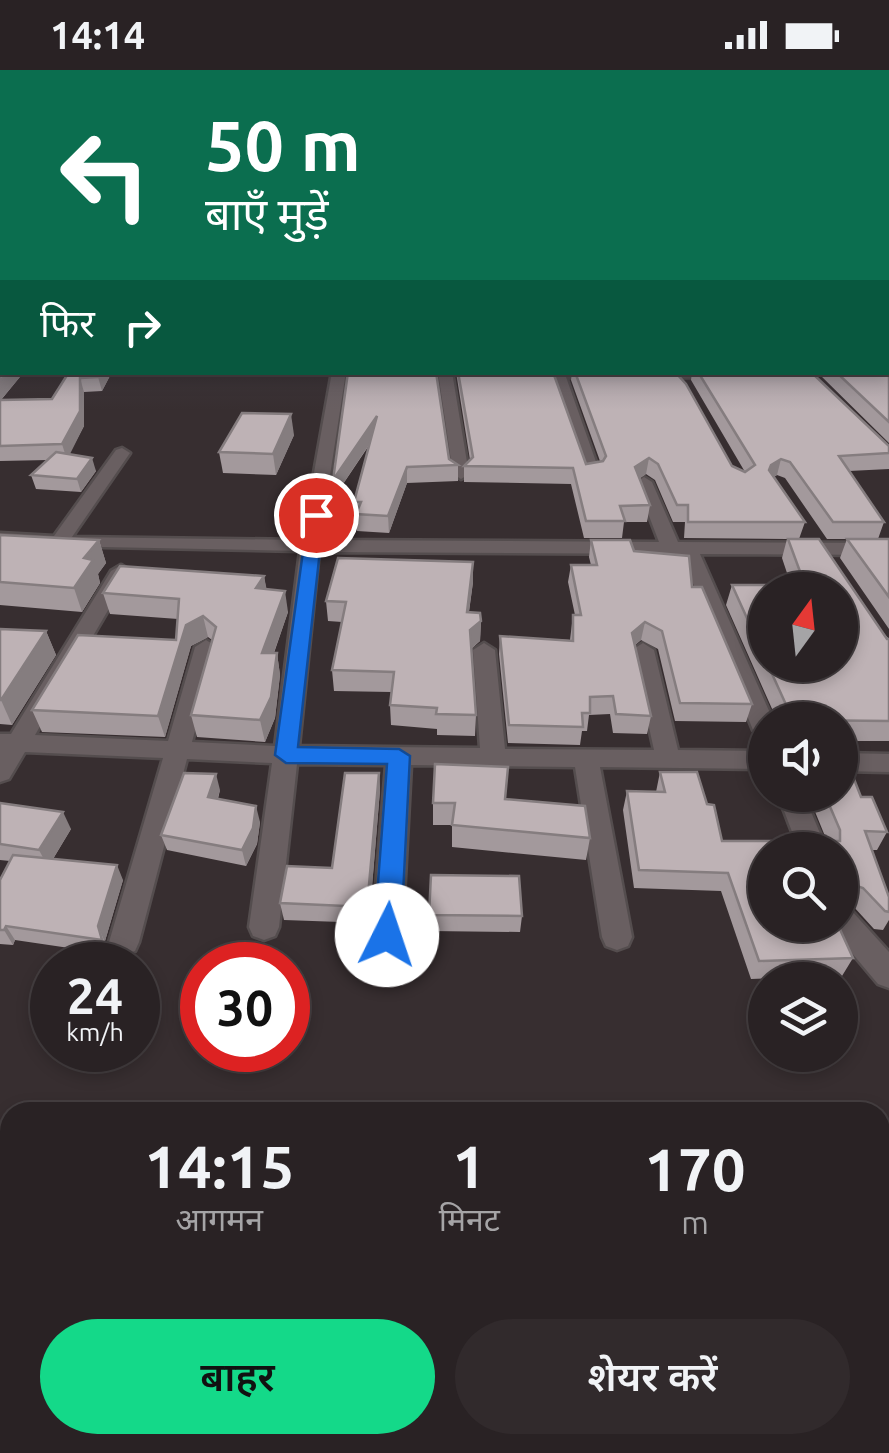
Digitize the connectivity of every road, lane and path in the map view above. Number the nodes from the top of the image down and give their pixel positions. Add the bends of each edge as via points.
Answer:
1 (339, 375) edge
2 (446, 375) edge
3 (558, 375) edge
4 (670, 375) edge
5 (692, 395) edge
6 (122, 453) dead end
7 (592, 473) edge
8 (461, 474) edge
9 (644, 482) edge
10 (0, 539) edge
11 (59, 542) junction
12 (137, 546) junction
13 (310, 547) junction
14 (680, 549) junction
15 (889, 549) edge
16 (206, 647) edge
17 (484, 650) dead end
18 (643, 650) dead end
19 (752, 702) edge
20 (9, 742) edge
21 (176, 750) junction
22 (286, 755) junction
23 (399, 756) junction
24 (493, 758) junction
25 (586, 758) junction
26 (668, 759) junction
27 (748, 760) edge
28 (858, 762) edge
29 (889, 763) edge
30 (0, 773) edge
31 (264, 928) dead end
32 (387, 935) dead end
33 (617, 937) dead end
34 (858, 939) edge
35 (124, 942) dead end
36 (889, 974) edge

1 - 13 street
2 - 8 street
3 - 7 street
4 - 5 street
6 - 11 street
9 - 14 street
10 - 11 street
11 - 12 street
12 - 13 street
12 - 20 street
13 - 14 street
13 - 22 street
14 - 15 street
14 - 19 street
16 - 21 street
17 - 24 street
18 - 26 street
20 - 21 street
20 - 30 street
21 - 22 street
21 - 35 street
22 - 23 street
22 - 31 street
23 - 24 street
23 - 32 street
24 - 25 street
25 - 26 street
25 - 33 street
26 - 27 street
28 - 29 street
34 - 36 street

